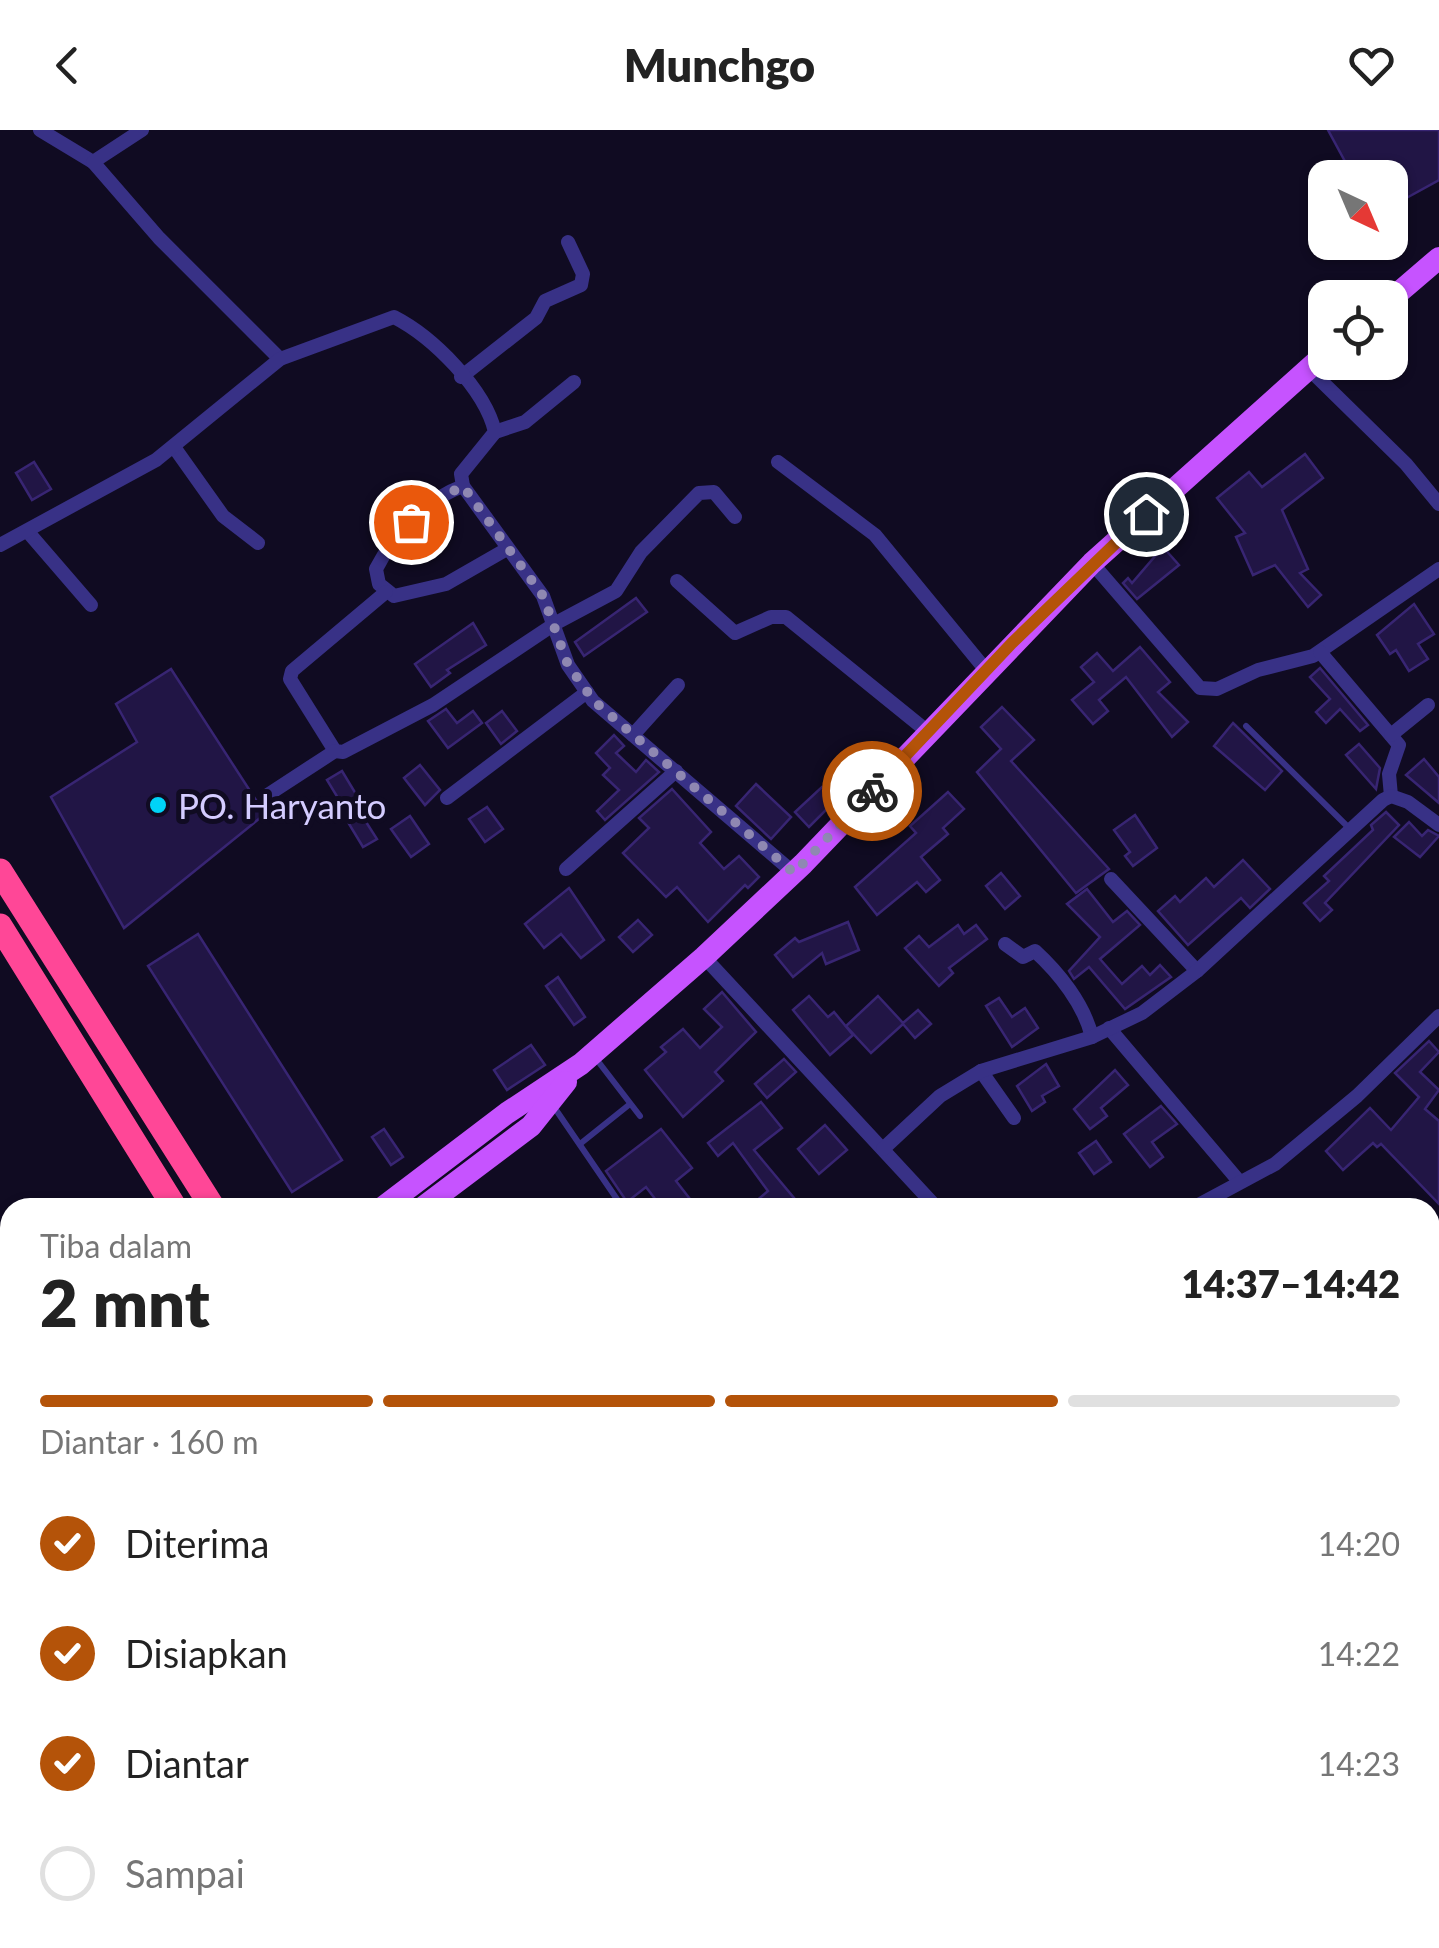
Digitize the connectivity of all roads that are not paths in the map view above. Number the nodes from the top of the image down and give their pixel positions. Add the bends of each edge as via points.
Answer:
1 (40, 130) edge
2 (142, 130) edge
3 (93, 162) junction
4 (568, 242) dead end
5 (1439, 258) edge
6 (1408, 285) edge
7 (280, 359) junction
8 (1308, 369) edge
9 (461, 377) junction
10 (1333, 380) edge
11 (574, 382) dead end
12 (495, 432) junction
13 (174, 447) junction
14 (778, 462) dead end
15 (463, 486) junction
16 (1439, 504) edge
17 (734, 517) dead end
18 (28, 532) junction
19 (258, 544) dead end
20 (0, 546) edge
21 (507, 549) junction
22 (1092, 563) junction
23 (1439, 569) edge
24 (676, 581) dead end
25 (386, 592) junction
26 (91, 605) dead end
27 (556, 624) junction
28 (1320, 652) junction
29 (986, 670) junction
30 (678, 685) dead end
31 (587, 692) junction
32 (1428, 705) dead end
33 (1246, 726) dead end
34 (928, 732) junction
35 (633, 735) junction
36 (1391, 735) junction
37 (336, 751) junction
38 (676, 771) junction
39 (266, 796) dead end
40 (1391, 796) junction
41 (447, 798) dead end
42 (1439, 825) edge
43 (1349, 828) junction
44 (566, 869) dead end
45 (0, 870) edge
46 (794, 873) junction
47 (1111, 878) dead end
48 (0, 926) edge
49 (1005, 944) dead end
50 (704, 957) junction
51 (1197, 971) junction
52 (1439, 1016) edge
53 (1109, 1028) junction
54 (1092, 1036) junction
55 (587, 1059) junction
56 (980, 1071) junction
57 (551, 1102) junction
58 (630, 1104) junction
59 (640, 1116) dead end
60 (1014, 1118) dead end
61 (580, 1144) junction
62 (883, 1149) junction
63 (1238, 1180) junction
64 (168, 1198) edge
65 (208, 1198) edge
66 (395, 1198) edge
67 (435, 1198) edge
68 (616, 1198) edge
69 (928, 1198) edge
70 (1211, 1198) edge

1 - 3 street
2 - 3 street
3 - 7 street
4 - 9 street via 583,274 581,285 545,301 536,318
5 - 6 main road
7 - 9 street via 394,317
7 - 13 street
8 - 22 main road
9 - 12 street via 489,410
10 - 16 street
11 - 12 street via 525,422
12 - 15 street via 461,474
13 - 18 street
13 - 19 street via 222,516
14 - 29 street via 875,535
15 - 21 street
15 - 25 street via 400,533 376,569
17 - 27 street via 714,492 699,493 642,552 616,591
18 - 20 street
18 - 26 street
21 - 25 street via 423,593
21 - 27 street
22 - 28 street via 1200,688
22 - 29 main road
23 - 28 street
24 - 34 street via 735,634 786,617
25 - 37 street via 292,671 290,679
27 - 31 street via 568,665
27 - 37 street via 433,705
28 - 36 street
29 - 34 main road
30 - 35 street
31 - 35 street
31 - 41 street
32 - 36 street
33 - 43 lane
34 - 46 main road
35 - 38 street
36 - 40 street via 1400,752 1389,774
37 - 39 street
38 - 44 street
38 - 46 street
40 - 42 street
40 - 43 street
43 - 51 street
45 - 65 highway
46 - 50 main road
47 - 51 street
48 - 64 highway
49 - 54 street via 1022,956 1036,951 1082,1010
50 - 55 main road
50 - 62 street
51 - 53 street via 1142,1013
52 - 63 street via 1275,1164
53 - 54 street
53 - 63 street
54 - 56 street
55 - 57 main road
55 - 58 lane
55 - 66 main road
56 - 60 street
56 - 62 street via 940,1096
57 - 61 lane
57 - 67 main road via 530,1126
58 - 59 lane
58 - 61 lane
61 - 68 lane
62 - 69 street
63 - 70 street

